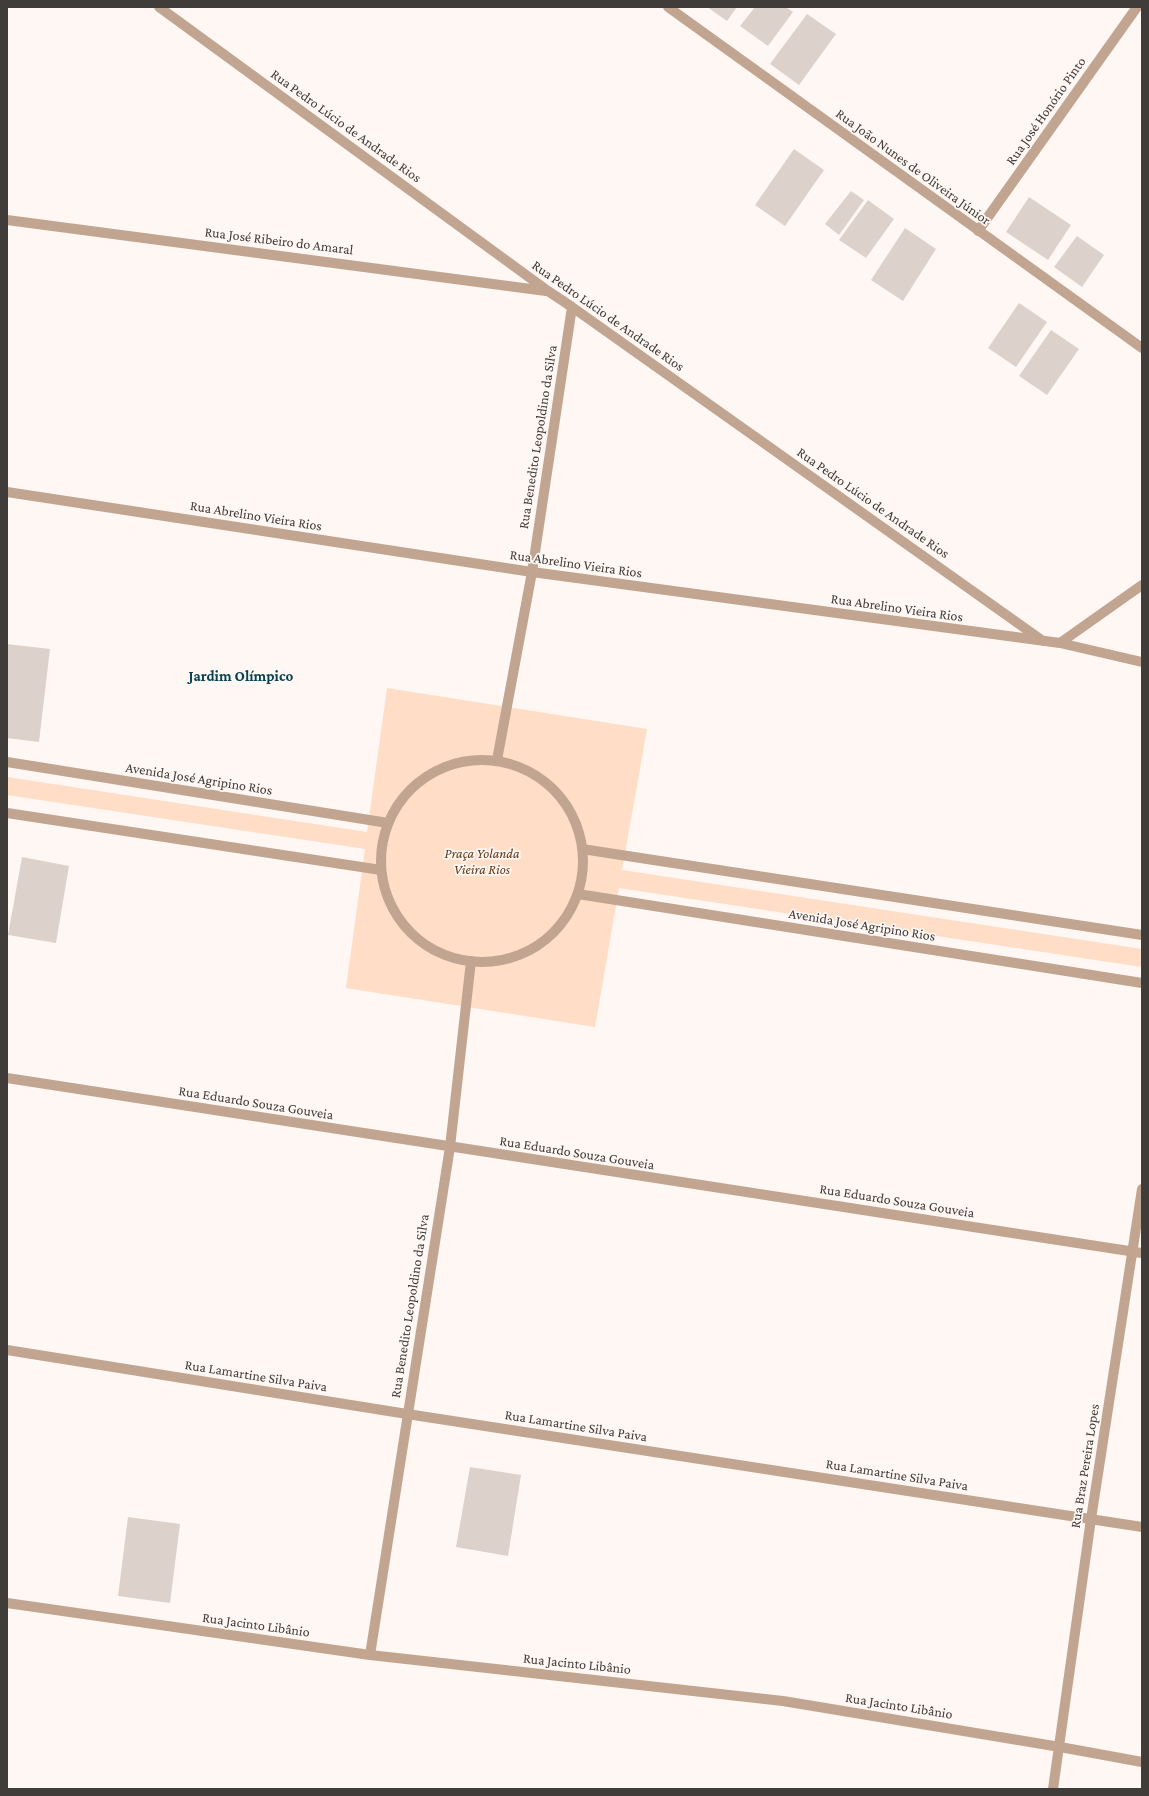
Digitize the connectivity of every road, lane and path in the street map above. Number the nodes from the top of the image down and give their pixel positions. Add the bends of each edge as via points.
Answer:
1 (159, 7) edge
2 (668, 7) edge
3 (1137, 7) edge
4 (7, 220) edge
5 (978, 231) junction
6 (548, 291) junction
7 (572, 307) junction
8 (1142, 348) edge
9 (7, 492) edge
10 (532, 572) junction
11 (1142, 585) edge
12 (1045, 642) junction
13 (1060, 644) junction
14 (1142, 662) edge
15 (497, 760) junction
16 (7, 762) edge
17 (7, 813) edge
18 (388, 823) junction
19 (582, 849) junction
20 (381, 870) junction
21 (578, 894) junction
22 (1142, 935) edge
23 (471, 961) junction
24 (1142, 982) edge
25 (7, 1078) edge
26 (450, 1147) junction
27 (1142, 1189) edge
28 (1138, 1252) edge
29 (7, 1350) edge
30 (407, 1414) junction
31 (1091, 1519) junction
32 (1142, 1527) edge
33 (7, 1603) edge
34 (370, 1655) junction
35 (1060, 1747) junction
36 (1142, 1762) edge
37 (1053, 1789) edge

1 - 6 street, Rua Pedro Lúcio de Andrade Rios
2 - 5 street, Rua João Nunes de Oliveira Júnior
3 - 5 street, Rua José Honório Pinto
4 - 6 street, Rua José Ribeiro do Amaral
5 - 8 street, Rua João Nunes de Oliveira Júnior
6 - 7 street, Rua Pedro Lúcio de Andrade Rios
7 - 10 street, Rua Benedito Leopoldino da Silva
7 - 12 street, Rua Pedro Lúcio de Andrade Rios
9 - 10 street, Rua Abrelino Vieira Rios
10 - 12 street, Rua Abrelino Vieira Rios
10 - 15 street, Rua Benedito Leopoldino da Silva
11 - 13 street
12 - 13 street, Rua Abrelino Vieira Rios
13 - 14 street, Rua Abrelino Vieira Rios
15 - 18 street via 463,761 432,773 405,794
15 - 19 street via 531,772 559,794 578,824
16 - 18 street, Avenida José Agripino Rios
17 - 20 street
18 - 20 street via 382,846
19 - 21 street via 583,877
19 - 22 street
20 - 23 street via 390,903 410,931 438,952
21 - 23 street via 562,924 537,946 505,960
21 - 24 street, Avenida José Agripino Rios
23 - 26 street, Rua Benedito Leopoldino da Silva
25 - 26 street, Rua Eduardo Souza Gouveia
26 - 28 street, Rua Eduardo Souza Gouveia
26 - 30 street, Rua Benedito Leopoldino da Silva
27 - 28 street, Rua Braz Pereira Lopes
28 - 31 street, Rua Braz Pereira Lopes
29 - 30 street, Rua Lamartine Silva Paiva
30 - 31 street, Rua Lamartine Silva Paiva
30 - 34 street, Rua Benedito Leopoldino da Silva
31 - 32 street, Rua Lamartine Silva Paiva
31 - 35 street, Rua Braz Pereira Lopes
33 - 34 street, Rua Jacinto Libânio
34 - 35 street, Rua Jacinto Libânio via 782,1701
35 - 36 street, Rua Jacinto Libânio
35 - 37 street, Rua Braz Pereira Lopes

